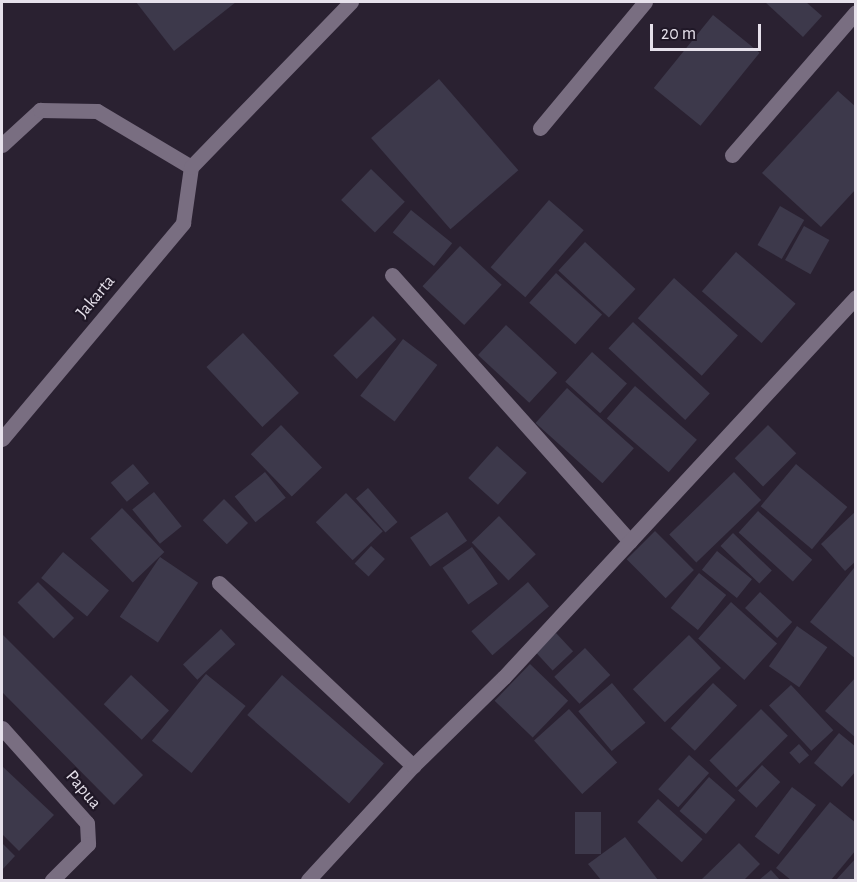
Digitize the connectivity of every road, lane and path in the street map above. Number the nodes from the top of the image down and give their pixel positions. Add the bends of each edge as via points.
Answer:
1 (351, 2) edge
2 (645, 2) edge
3 (855, 12) edge
4 (540, 128) dead end
5 (3, 140) edge
6 (732, 155) dead end
7 (191, 167) junction
8 (392, 275) dead end
9 (855, 297) edge
10 (2, 439) edge
11 (630, 541) junction
12 (219, 583) dead end
13 (2, 728) edge
14 (413, 766) junction
15 (52, 880) edge
16 (308, 880) edge

1 - 7 street
2 - 4 street
3 - 6 street
5 - 7 street via 40,110 97,111
7 - 10 street, Jakarta via 183,223
8 - 11 street
9 - 11 street
11 - 14 street via 504,677
12 - 14 street
13 - 15 street, Papua via 87,823 88,844
14 - 16 street

